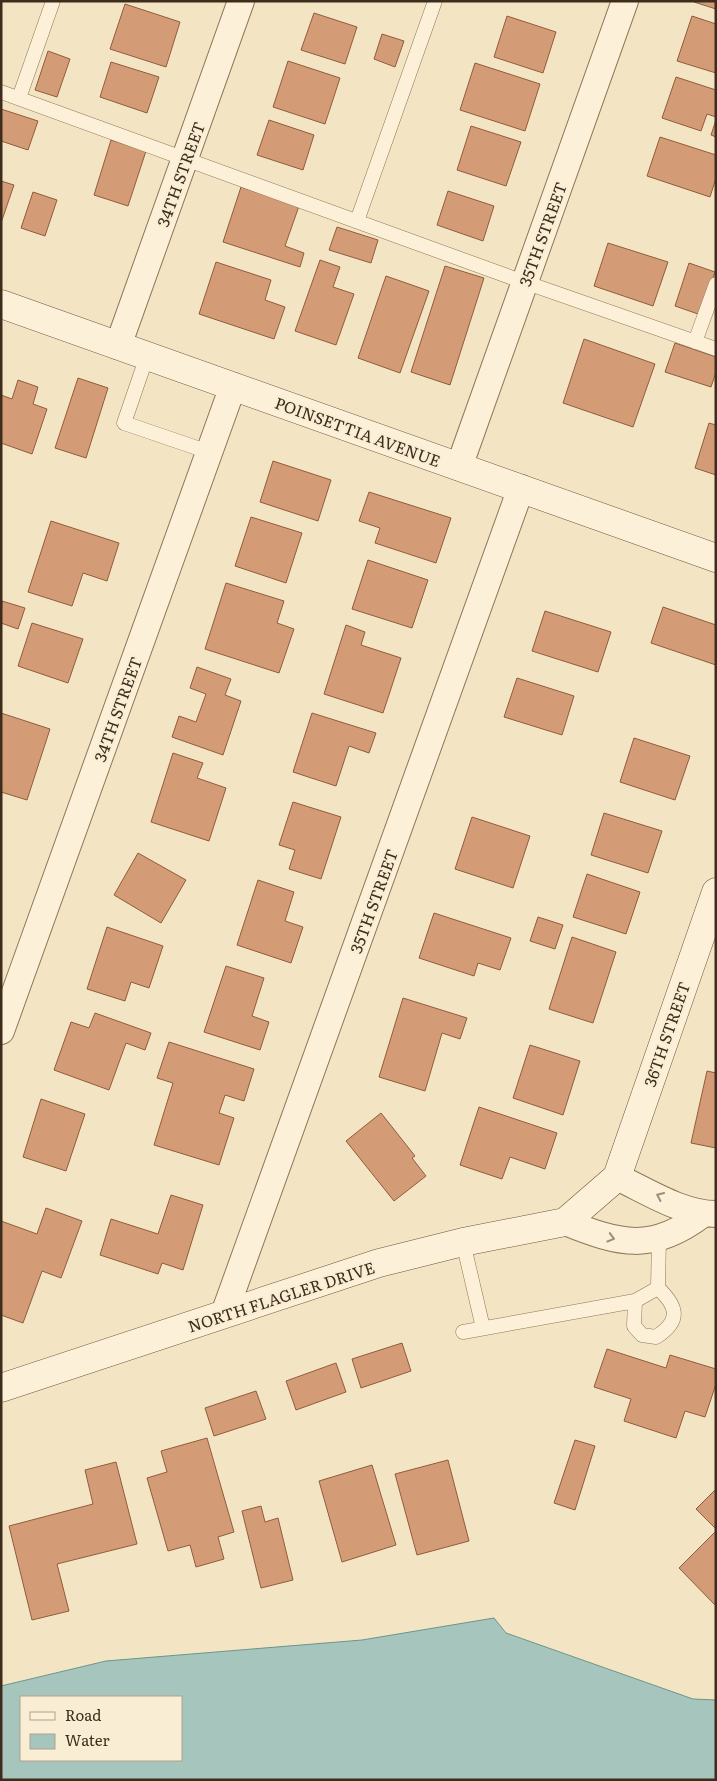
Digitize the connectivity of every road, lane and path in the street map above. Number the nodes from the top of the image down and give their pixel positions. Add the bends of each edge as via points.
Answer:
1 (53, 1) edge
2 (241, 1) edge
3 (435, 1) edge
4 (625, 1) edge
5 (1, 92) edge
6 (19, 98) junction
7 (185, 158) junction
8 (358, 222) junction
9 (524, 283) junction
10 (716, 284) edge
11 (1, 304) edge
12 (695, 342) junction
13 (118, 346) junction
14 (716, 349) edge
15 (147, 356) junction
16 (233, 386) junction
17 (209, 452) junction
18 (459, 467) junction
19 (521, 488) junction
20 (716, 558) edge
21 (716, 892) edge
22 (1, 1031) edge
23 (617, 1177) junction
24 (709, 1214) edge
25 (565, 1222) junction
26 (659, 1237) junction
27 (463, 1242) junction
28 (658, 1288) junction
29 (635, 1301) junction
30 (224, 1314) junction
31 (483, 1328) junction
32 (463, 1332) dead end
33 (1, 1388) edge

1 - 6 lane
2 - 7 street, 34TH STREET
3 - 8 lane
4 - 9 street, 35TH STREET
5 - 6 lane
6 - 7 lane
7 - 8 lane
7 - 13 street, 34TH STREET
8 - 9 lane
9 - 12 lane
9 - 18 street, 35TH STREET
10 - 12 lane
11 - 13 street, POINSETTIA AVENUE
12 - 14 lane
13 - 15 street, POINSETTIA AVENUE
15 - 16 street, POINSETTIA AVENUE
15 - 17 lane via 124,423
16 - 17 street, 34TH STREET
16 - 18 street, POINSETTIA AVENUE
17 - 22 street, 34TH STREET
18 - 19 street, POINSETTIA AVENUE
19 - 20 street, POINSETTIA AVENUE
19 - 30 street, 35TH STREET
21 - 23 street, 36TH STREET
24 -> 23 street, NORTH FLAGLER DRIVE
23 - 25 street, NORTH FLAGLER DRIVE
24 - 26 street, NORTH FLAGLER DRIVE via 683,1229
25 -> 26 street, NORTH FLAGLER DRIVE via 622,1241 648,1241
25 - 27 street, NORTH FLAGLER DRIVE
26 - 28 lane
27 - 30 street, NORTH FLAGLER DRIVE via 379,1263
27 - 31 lane
28 - 29 lane
28 - 29 lane via 672,1301 675,1315 668,1330 656,1337 642,1335 634,1326
29 - 31 lane
30 - 33 street, NORTH FLAGLER DRIVE
31 - 32 lane

